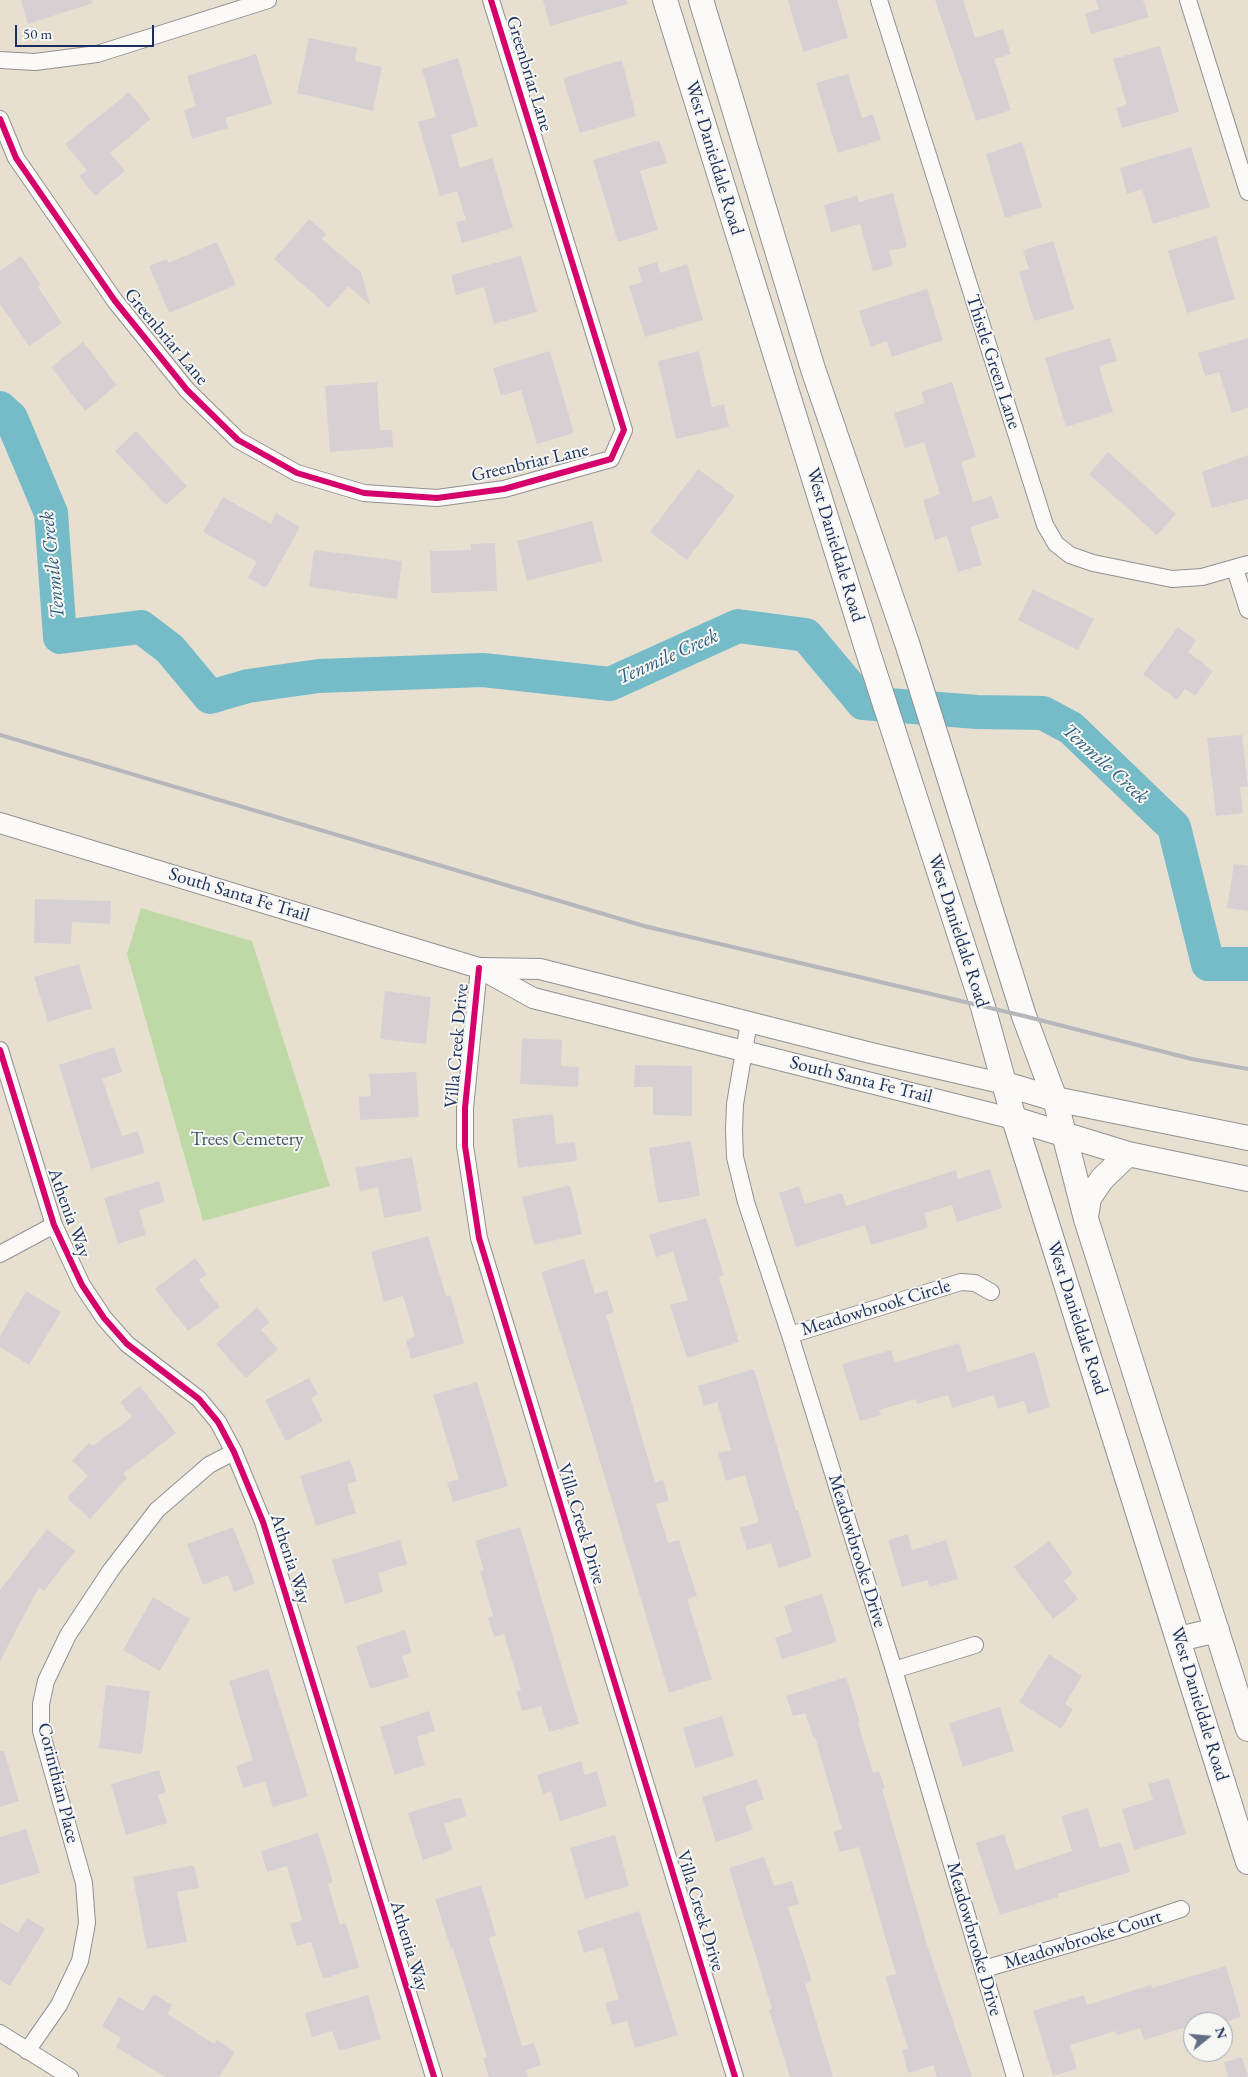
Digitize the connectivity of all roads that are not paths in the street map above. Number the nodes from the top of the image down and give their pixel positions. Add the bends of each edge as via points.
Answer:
1 (268, 0) edge
2 (491, 0) edge
3 (666, 0) edge
4 (701, 0) edge
5 (879, 0) edge
6 (1188, 0) edge
7 (0, 60) edge
8 (0, 119) edge
9 (1248, 192) edge
10 (813, 369) junction
11 (782, 376) junction
12 (1242, 566) edge
13 (1248, 610) edge
14 (0, 823) edge
15 (479, 968) junction
16 (626, 991) junction
17 (620, 1020) junction
18 (749, 1022) junction
19 (0, 1050) edge
20 (744, 1050) junction
21 (1005, 1084) junction
22 (1055, 1099) junction
23 (1014, 1118) junction
24 (1066, 1136) junction
25 (1248, 1138) edge
26 (1128, 1154) junction
27 (1248, 1179) edge
28 (1086, 1219) junction
29 (54, 1225) junction
30 (0, 1254) edge
31 (991, 1292) dead end
32 (790, 1335) junction
33 (234, 1452) junction
34 (1217, 1630) junction
35 (1179, 1639) junction
36 (975, 1645) dead end
37 (894, 1670) junction
38 (1248, 1729) edge
39 (1248, 1862) edge
40 (1181, 1909) dead end
41 (984, 1970) junction
42 (0, 2033) edge
43 (27, 2051) junction
44 (70, 2077) edge
45 (434, 2077) edge
46 (735, 2077) edge
47 (1015, 2077) edge

1 - 7 street via 97,54 35,62
2 - 8 street, Greenbriar Lane via 624,430 611,459 504,489 436,498 364,493 297,474 238,440 187,390 115,301 16,158
3 - 11 main road, West Danieldale Road
4 - 10 main road, West Danieldale Road
5 - 12 street, Thistle Green Lane via 1044,525 1056,544 1070,556 1093,563 1172,579 1202,577
6 - 9 street
10 - 11 main road
10 - 22 main road, West Danieldale Road via 907,643 1024,1016
11 - 21 main road, West Danieldale Road
12 - 13 street
14 - 15 street, South Santa Fe Trail
15 - 16 street, South Santa Fe Trail via 540,969
15 - 17 street, South Santa Fe Trail via 533,998
15 - 46 street, Villa Creek Drive via 465,1108 465,1146 479,1238
16 - 17 street
16 - 18 street, South Santa Fe Trail
17 - 20 street, South Santa Fe Trail
18 - 20 street, Meadowbrooke Drive
18 - 21 street, South Santa Fe Trail
19 - 29 street, Athenia Way
20 - 23 street, South Santa Fe Trail
20 - 32 street, Meadowbrooke Drive via 735,1104 735,1157 746,1202
21 - 22 main road, South Santa Fe Trail
21 - 23 main road, West Danieldale Road
22 - 24 main road, West Danieldale Road
22 - 25 main road, South Santa Fe Trail
23 - 24 main road, South Santa Fe Trail
23 - 35 main road, West Danieldale Road
24 - 26 main road, South Santa Fe Trail
24 - 28 main road, West Danieldale Road
26 - 27 main road, South Santa Fe Trail
26 - 28 main road via 1089,1198
28 - 34 main road, West Danieldale Road
29 - 30 street
29 - 33 street, Athenia Way via 82,1285 104,1318 127,1344 199,1399 218,1422
31 - 32 street, Meadowbrook Circle via 974,1283 961,1282
32 - 37 street, Meadowbrooke Drive
33 - 43 street, Corinthian Place via 209,1465 184,1484 146,1524 68,1635 46,1681 40,1704 40,1731 84,1883 87,1923 80,1961 59,2005
33 - 45 street, Athenia Way via 263,1522 284,1586
34 - 35 main road
34 - 38 main road, West Danieldale Road
35 - 39 main road, West Danieldale Road
36 - 37 street
37 - 41 street, Meadowbrooke Drive
40 - 41 street, Meadowbrooke Court
41 - 47 street, Meadowbrooke Drive
42 - 43 street
43 - 44 street

